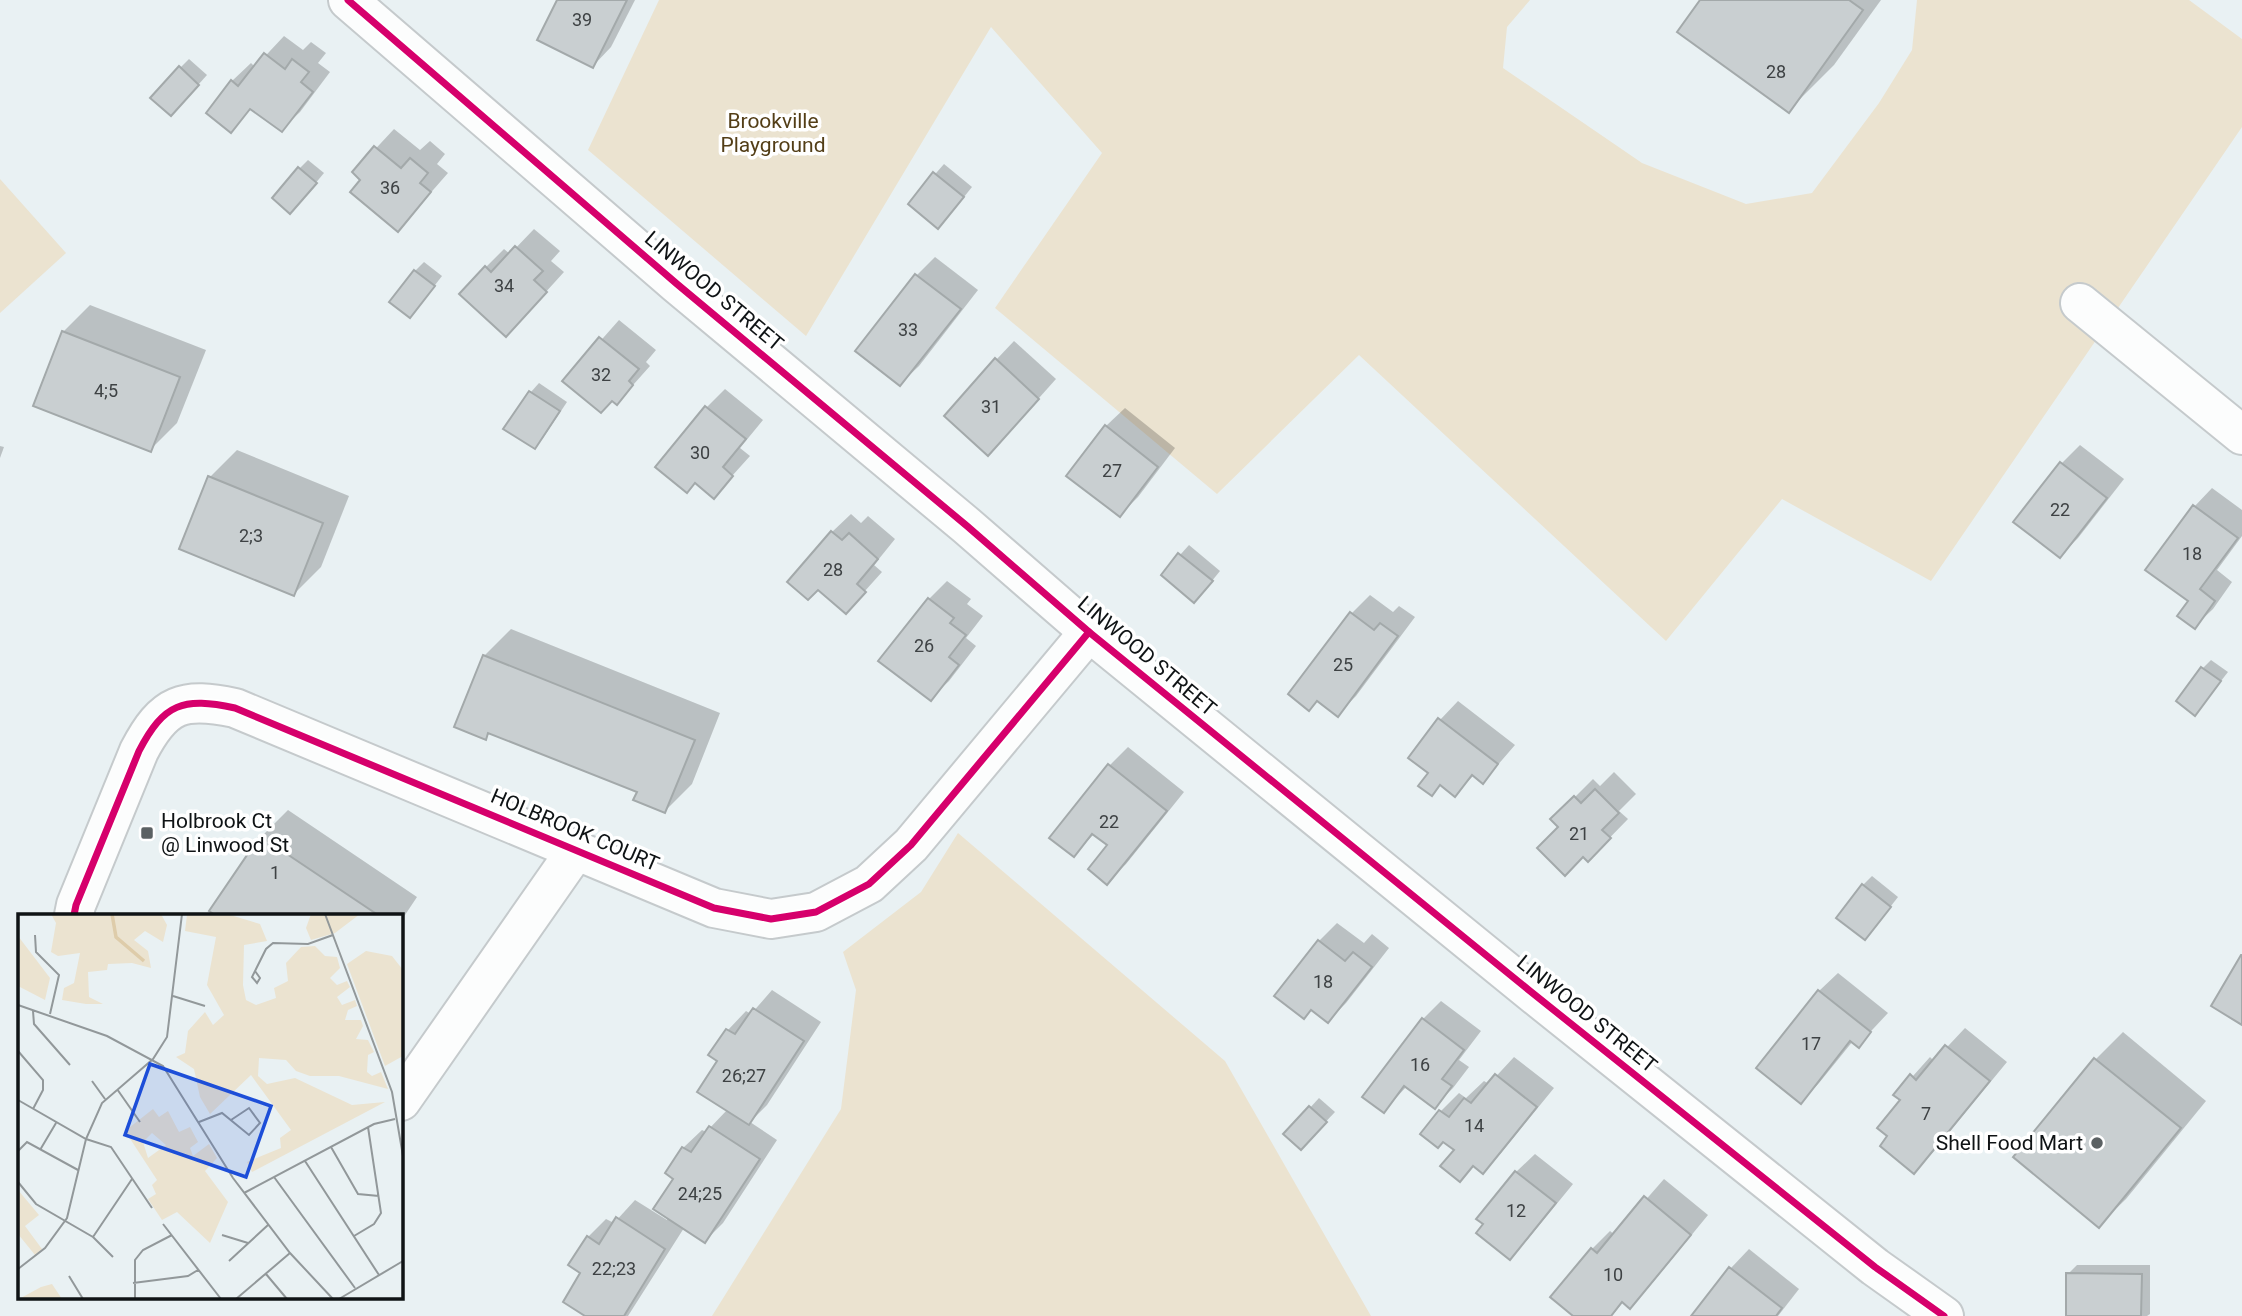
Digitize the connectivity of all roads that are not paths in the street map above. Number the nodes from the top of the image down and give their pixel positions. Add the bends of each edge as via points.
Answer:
1 (348, 0) edge
2 (2080, 303) dead end
3 (2242, 435) edge
4 (1089, 632) junction
5 (577, 849) junction
6 (74, 914) edge
7 (402, 1100) edge
8 (1944, 1316) edge

1 - 4 main road, LINWOOD STREET
2 - 3 main road
4 - 5 main road, HOLBROOK COURT via 911,845 869,884 816,912 771,919 714,908
4 - 8 main road, LINWOOD STREET via 1775,1188
5 - 6 main road, HOLBROOK COURT via 235,708 186,704 167,712 152,726
5 - 7 main road, HOLBROOK COURT

